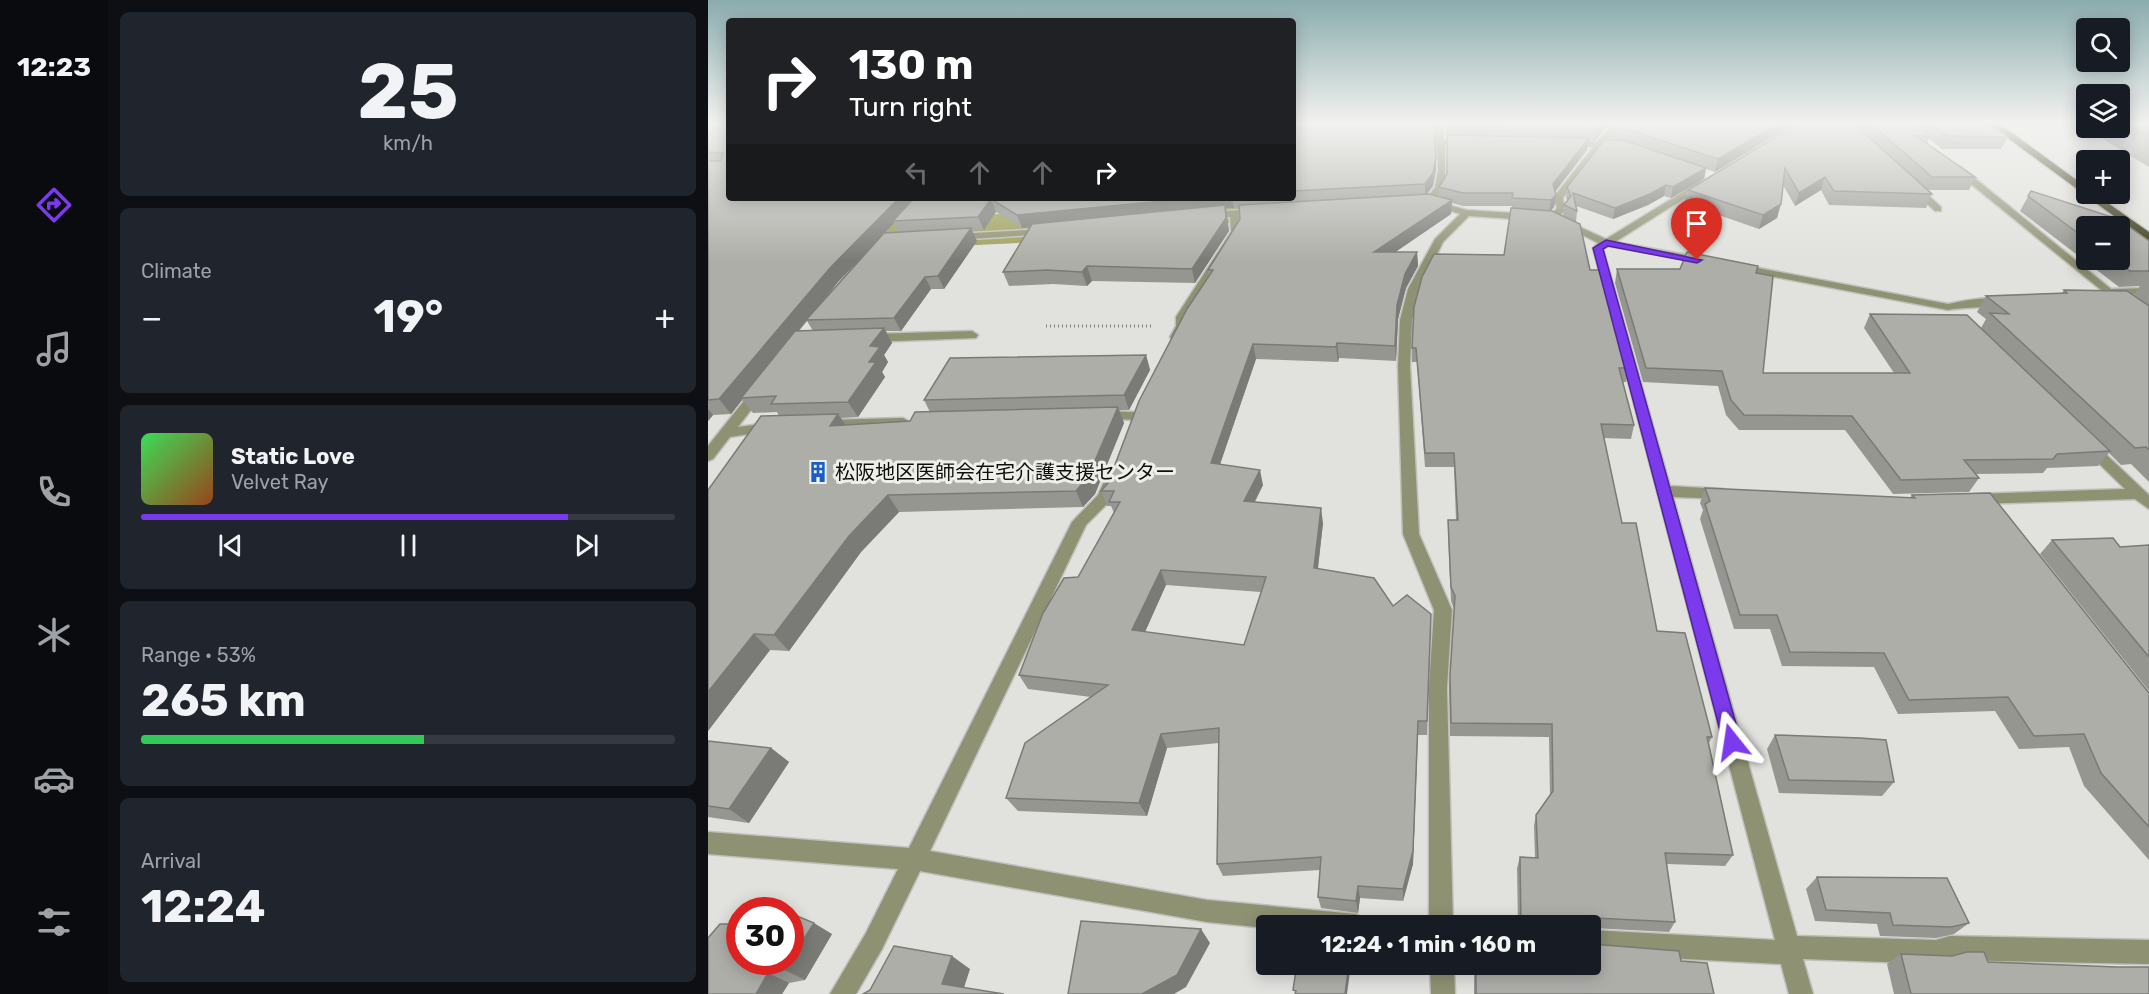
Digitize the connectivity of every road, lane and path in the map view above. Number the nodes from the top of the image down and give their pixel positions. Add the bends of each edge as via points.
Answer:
1 (1440, 168) edge
2 (1583, 168) edge
3 (1958, 168) edge
4 (2053, 168) edge
5 (1714, 177) edge
6 (1903, 177) edge
7 (2076, 185) edge
8 (2102, 204) edge
9 (1938, 209) dead end
10 (1270, 211) edge
11 (1234, 213) junction
12 (1467, 213) junction
13 (1192, 216) edge
14 (1553, 218) junction
15 (1052, 231) edge
16 (947, 237) edge
17 (2149, 238) edge
18 (1606, 243) junction
19 (1712, 262) edge
20 (1724, 265) edge
21 (2149, 291) edge
22 (2114, 295) junction
23 (2092, 298) edge
24 (2011, 302) edge
25 (2149, 324) edge
26 (1046, 326) dead end
27 (1182, 326) junction
28 (972, 335) dead end
29 (858, 338) edge
30 (1171, 347) edge
31 (771, 377) edge
32 (1146, 398) edge
33 (1089, 416) edge
34 (1135, 416) junction
35 (915, 422) edge
36 (811, 425) edge
37 (788, 426) edge
38 (726, 433) junction
39 (1128, 436) edge
40 (2081, 437) edge
41 (708, 456) edge
42 (1116, 467) edge
43 (1663, 491) junction
44 (1734, 494) edge
45 (1964, 499) edge
46 (1985, 499) junction
47 (2144, 499) edge
48 (2000, 517) edge
49 (708, 843) edge
50 (915, 859) junction
51 (1441, 915) edge
52 (1256, 916) edge
53 (1601, 942) edge
54 (1789, 950) junction
55 (2149, 952) edge
56 (1442, 975) edge
57 (842, 994) edge
58 (1443, 994) edge
59 (1801, 994) edge

1 - 12 street via 1440,187 1425,203
2 - 14 street via 1558,198 1562,208
3 - 22 street
4 - 7 highway
5 - 18 street
6 - 9 street
8 - 17 highway
10 - 11 street
11 - 13 street
11 - 27 street via 1236,232 1182,316
12 - 14 street
12 - 51 street via 1439,241 1414,290 1406,320 1404,366 1412,534 1443,610 1438,688
14 - 18 street
15 - 16 street
18 - 19 street
18 - 43 street via 1598,248
20 - 24 street via 1952,311 1966,303
21 - 22 street
22 - 23 street
22 - 25 street
26 - 27 path
27 - 30 street
28 - 29 street
31 - 38 street
32 - 34 street
33 - 34 street
34 - 39 street
35 - 36 street
37 - 38 street
38 - 41 street
40 - 47 street
42 - 50 street via 1104,498 1080,522
43 - 44 street
43 - 54 street
45 - 46 street
46 - 47 street
46 - 48 street
49 - 50 street
50 - 52 street via 1207,911
50 - 57 street
53 - 54 street
54 - 55 street
54 - 59 street
56 - 58 street

